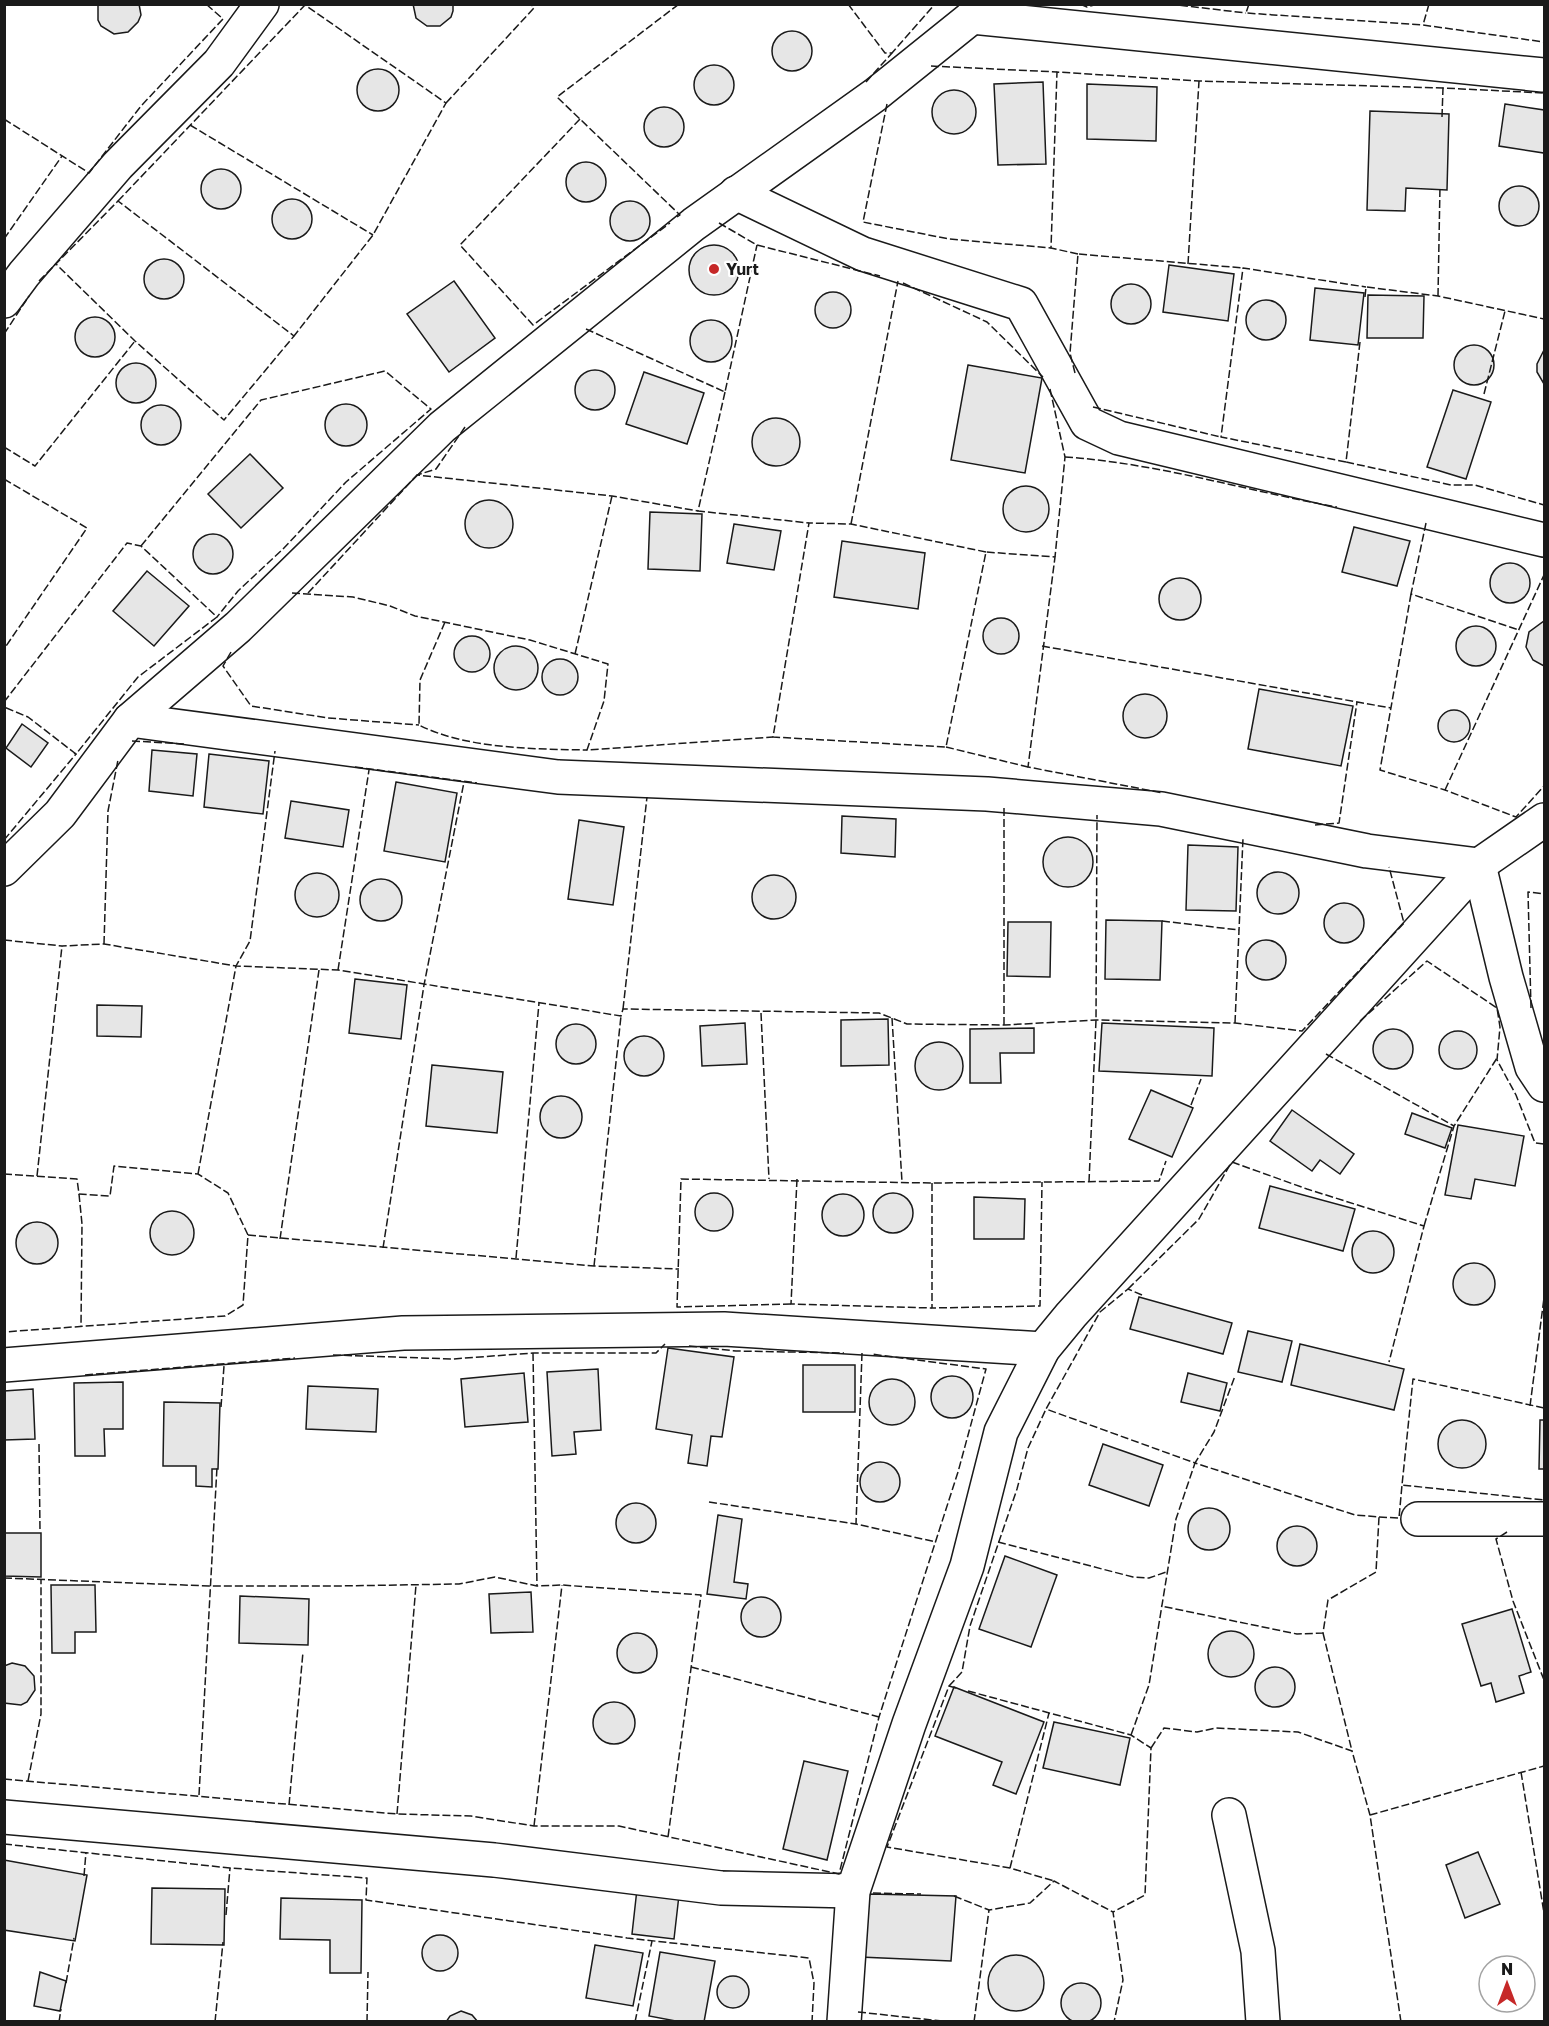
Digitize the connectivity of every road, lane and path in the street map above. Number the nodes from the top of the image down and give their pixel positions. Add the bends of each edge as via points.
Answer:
1 (262, 4) edge
2 (977, 11) edge
3 (1543, 75) dead end
4 (736, 193) junction
5 (4, 301) edge
6 (1545, 540) edge
7 (130, 720) junction
8 (1545, 820) edge
9 (1479, 865) junction
10 (4, 869) edge
11 (1545, 1085) edge
12 (1043, 1349) junction
13 (4, 1365) edge
14 (1418, 1519) dead end
15 (1545, 1519) edge
16 (1229, 1815) dead end
17 (4, 1817) edge
18 (852, 1892) junction
19 (844, 2022) edge
20 (1263, 2022) edge

1 - 5 street via 219,63 118,165
2 - 3 street
2 - 4 street via 875,95
4 - 6 street via 863,254 1021,304 1087,423 1119,438
4 - 7 street via 442,427 238,627
7 - 9 street via 558,777 987,794 1161,809 1367,851
7 - 10 street via 60,814
8 - 9 street
9 - 11 street via 1532,1067
9 - 12 street
12 - 13 street via 724,1329 403,1333
12 - 18 street via 1001,1432 967,1566
14 - 15 street
16 - 20 street via 1258,1951
17 - 18 street via 494,1860 721,1888
18 - 19 street

